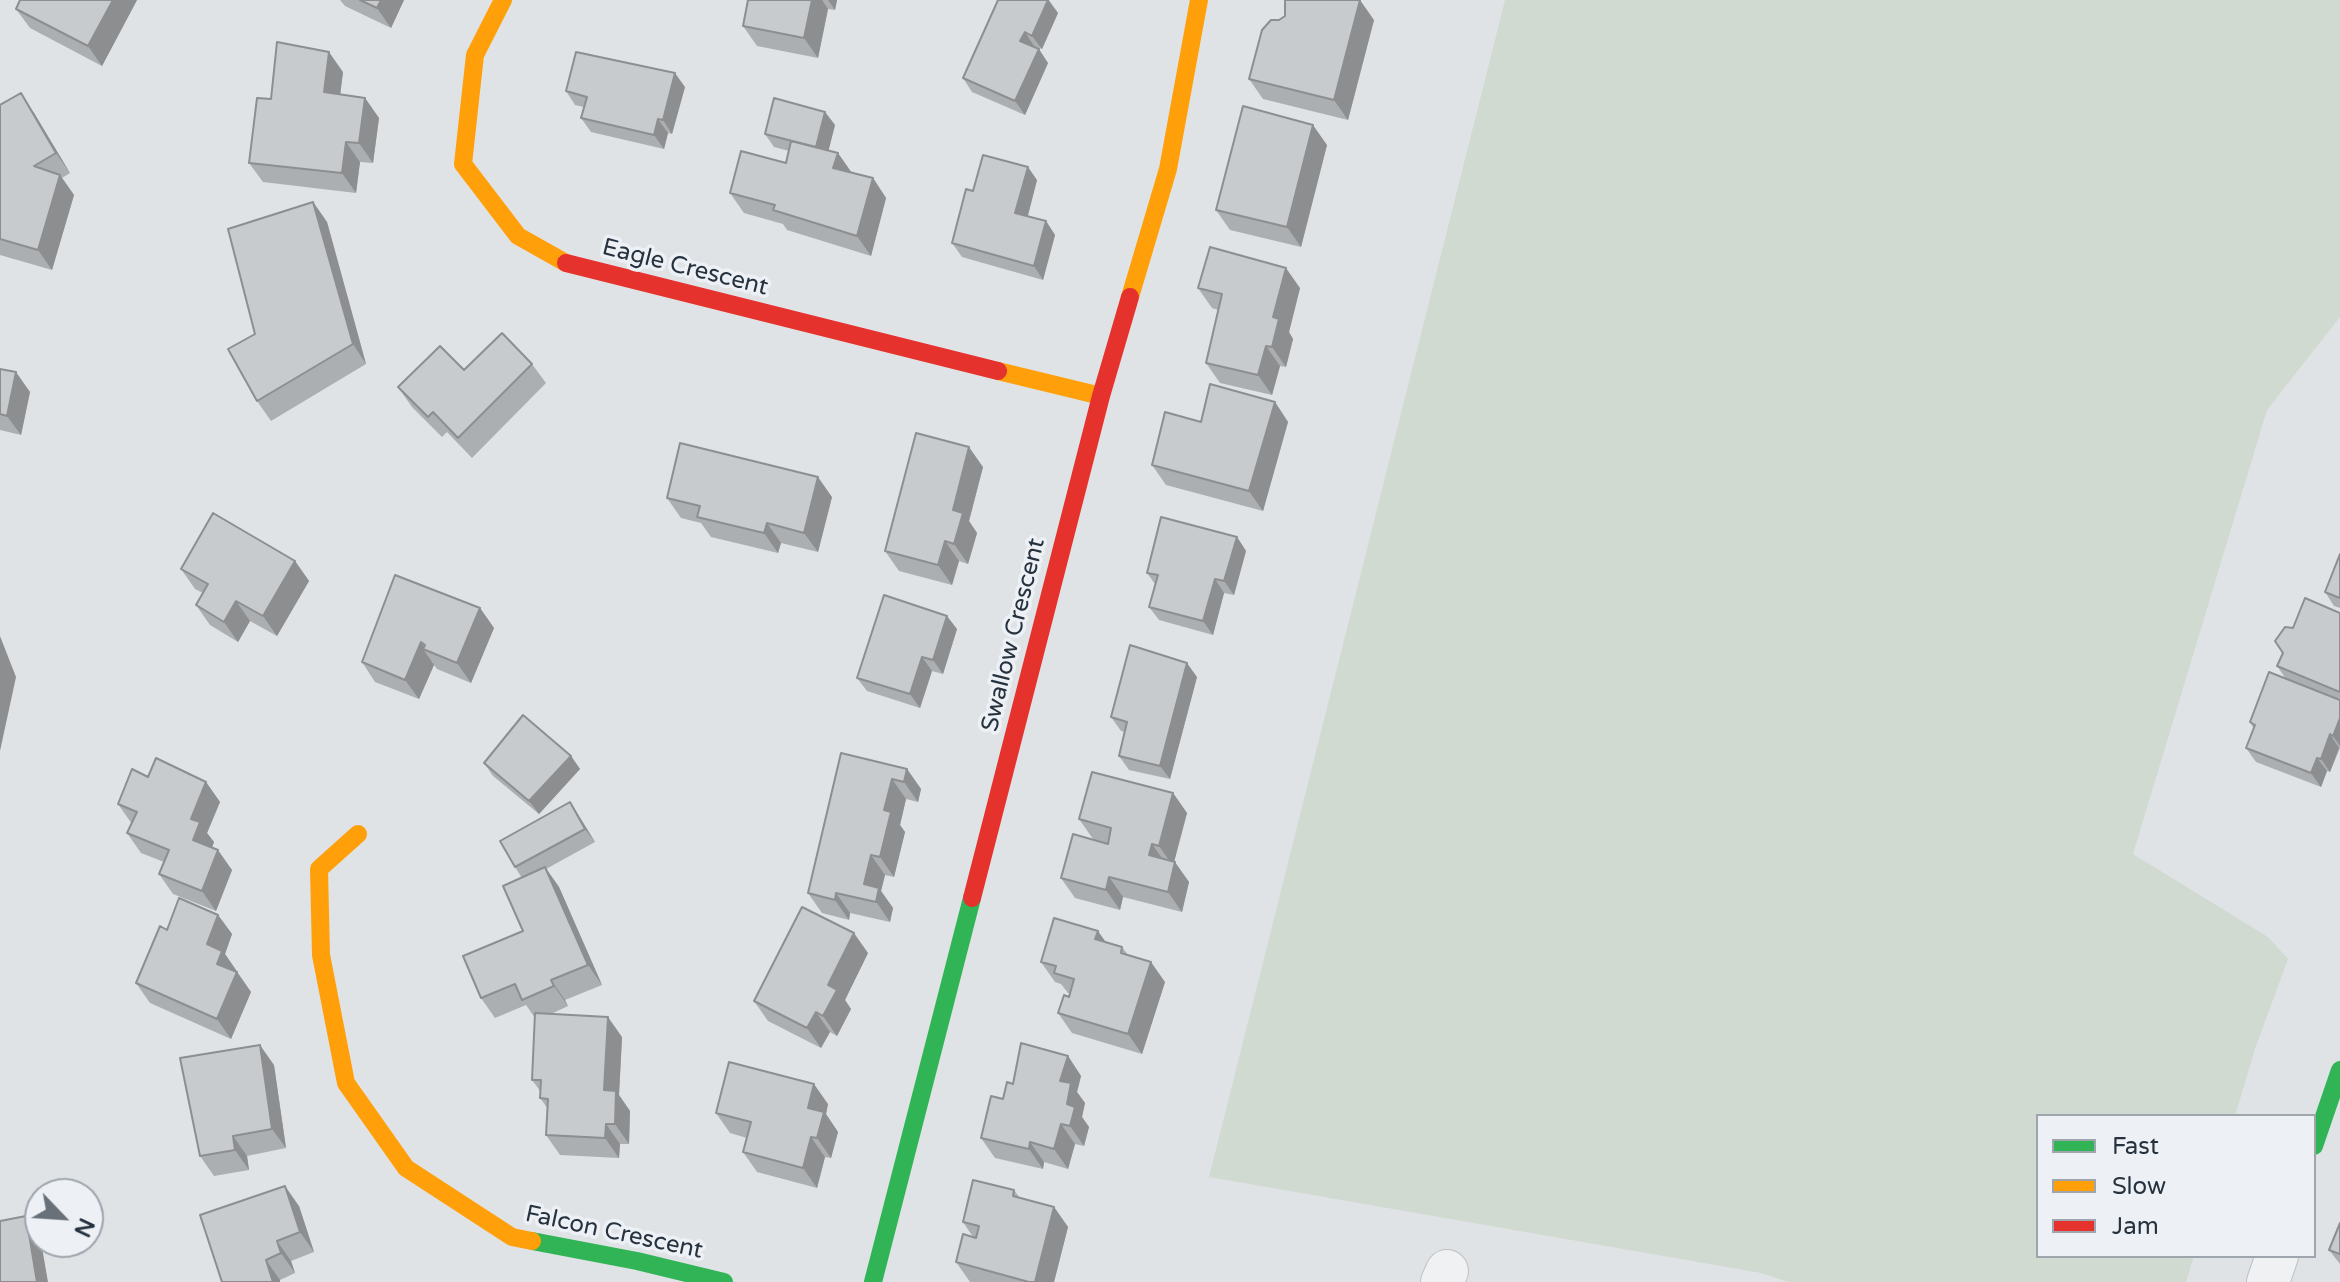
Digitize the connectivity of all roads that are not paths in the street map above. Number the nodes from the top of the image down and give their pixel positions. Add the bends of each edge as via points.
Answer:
1 (503, 0) edge
2 (1199, 0) edge
3 (1101, 396) junction
4 (358, 834) dead end
5 (2340, 1070) edge
6 (2316, 1140) edge
7 (2276, 1258) edge
8 (724, 1282) edge
9 (873, 1282) edge
10 (2268, 1282) edge

1 - 3 street, Eagle Crescent via 475,55 463,164 518,236 570,265
2 - 3 street, Swallow Crescent via 1168,169
3 - 9 street, Swallow Crescent
4 - 8 street, Falcon Crescent via 319,869 321,955 346,1083 406,1168 512,1237
5 - 6 street
7 - 10 street

